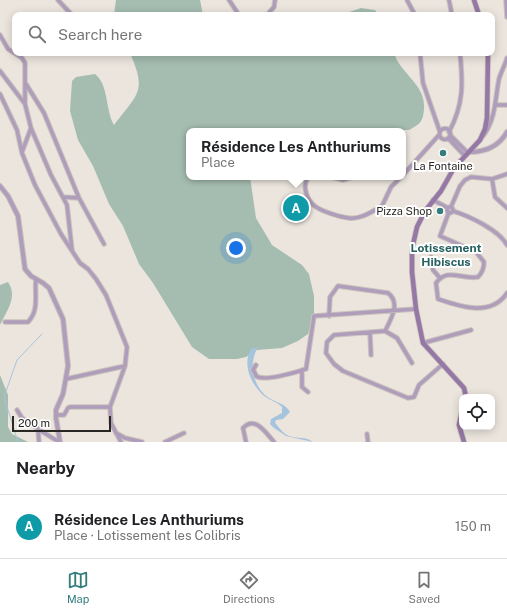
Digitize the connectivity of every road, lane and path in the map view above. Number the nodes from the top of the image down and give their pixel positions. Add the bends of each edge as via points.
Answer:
1 (58, 0) edge
2 (230, 0) edge
3 (275, 0) edge
4 (407, 0) edge
5 (449, 0) edge
6 (474, 0) edge
7 (506, 0) edge
8 (69, 12) edge
9 (237, 12) edge
10 (270, 12) edge
11 (413, 12) edge
12 (451, 12) edge
13 (478, 12) edge
14 (507, 15) edge
15 (0, 35) edge
16 (12, 52) edge
17 (19, 56) edge
18 (420, 56) edge
19 (460, 56) edge
20 (488, 56) edge
21 (507, 58) edge
22 (0, 71) edge
23 (26, 84) junction
24 (0, 94) edge
25 (25, 104) junction
26 (496, 105) junction
27 (507, 105) edge
28 (31, 128) junction
29 (507, 132) edge
30 (445, 133) junction
31 (442, 139) junction
32 (480, 140) junction
33 (433, 143) junction
34 (22, 153) junction
35 (468, 154) junction
36 (406, 172) edge
37 (507, 174) edge
38 (492, 179) junction
39 (308, 180) edge
40 (398, 180) edge
41 (0, 186) edge
42 (63, 197) junction
43 (78, 198) junction
44 (432, 200) junction
45 (507, 208) edge
46 (450, 210) junction
47 (104, 244) dead end
48 (507, 245) edge
49 (72, 251) junction
50 (431, 257) dead end
51 (440, 278) junction
52 (36, 279) junction
53 (507, 293) edge
54 (416, 309) junction
55 (395, 310) junction
56 (329, 316) junction
57 (5, 322) dead end
58 (471, 330) dead end
59 (385, 331) junction
60 (370, 333) junction
61 (423, 343) junction
62 (371, 354) dead end
63 (412, 363) dead end
64 (443, 364) junction
65 (256, 365) dead end
66 (124, 366) junction
67 (302, 370) junction
68 (66, 380) junction
69 (308, 392) dead end
70 (465, 394) edge
71 (110, 407) junction
72 (18, 410) dead end
73 (56, 415) junction
74 (38, 429) junction
75 (460, 430) edge
76 (116, 433) junction
77 (184, 433) dead end
78 (367, 434) dead end
79 (39, 442) edge
80 (60, 442) edge
81 (121, 442) edge
82 (142, 442) edge
83 (165, 442) edge
84 (246, 442) edge
85 (274, 442) edge
86 (368, 442) edge
87 (464, 442) edge

1 - 8 street
2 - 9 street
3 - 10 street
4 - 11 street
5 - 12 street
6 - 13 main road
7 - 14 street
15 - 16 street
17 - 23 street via 25,63
18 - 30 street via 424,83 437,124
19 - 30 street via 464,85 461,104 454,124
20 - 32 main road via 487,118
21 - 26 street via 500,79
22 - 25 street
23 - 25 street
23 - 43 street via 44,113
24 - 34 street via 17,130
25 - 28 street
26 - 27 street
26 - 32 street via 489,128
28 - 34 street
28 - 42 street
29 - 35 street via 496,145
30 - 31 street
30 - 31 street
30 - 33 street
30 - 35 street
31 - 33 street
32 - 35 main road
33 - 36 street
34 - 49 street via 43,199
35 - 44 main road via 454,168 441,191
37 - 38 street
38 - 45 street via 495,197
38 - 46 street via 471,177 465,180
39 - 40 street via 305,188 307,196 315,206 350,218 362,216 382,206 391,187
41 - 52 street via 18,216 25,269
42 - 43 street
42 - 49 street via 68,214
43 - 47 street
44 - 46 street
44 - 54 main road via 418,227 412,249
46 - 48 street via 498,234
46 - 51 street via 440,236 476,252 484,262 484,267 478,277 446,275
49 - 66 street via 106,295 127,347
50 - 51 street via 434,270
51 - 53 street via 436,283 438,299 452,304 491,307 498,304
52 - 57 street via 38,297 32,318 28,322
52 - 68 street via 49,288 63,319 68,366
54 - 55 street
54 - 61 main road
55 - 56 street
55 - 56 street via 393,298 388,293 341,286 331,293
55 - 59 street
56 - 67 street via 314,316 307,366
58 - 61 street
59 - 60 street
59 - 63 street via 397,338
60 - 62 street
60 - 64 street via 334,335 326,345 327,355 343,371 408,398 414,397 420,385
61 - 64 main road
64 - 70 main road via 464,388
65 - 67 street via 253,370 256,376 261,378
66 - 68 street
66 - 71 street
67 - 69 street via 302,387
68 - 73 street
71 - 73 street via 70,407 64,415
71 - 76 street via 111,423
72 - 74 street via 22,418
73 - 80 street
74 - 79 street
74 - 80 street
75 - 87 main road
76 - 81 street
76 - 82 street
77 - 83 street
78 - 86 street
84 - 85 street via 244,428 252,423 262,428

